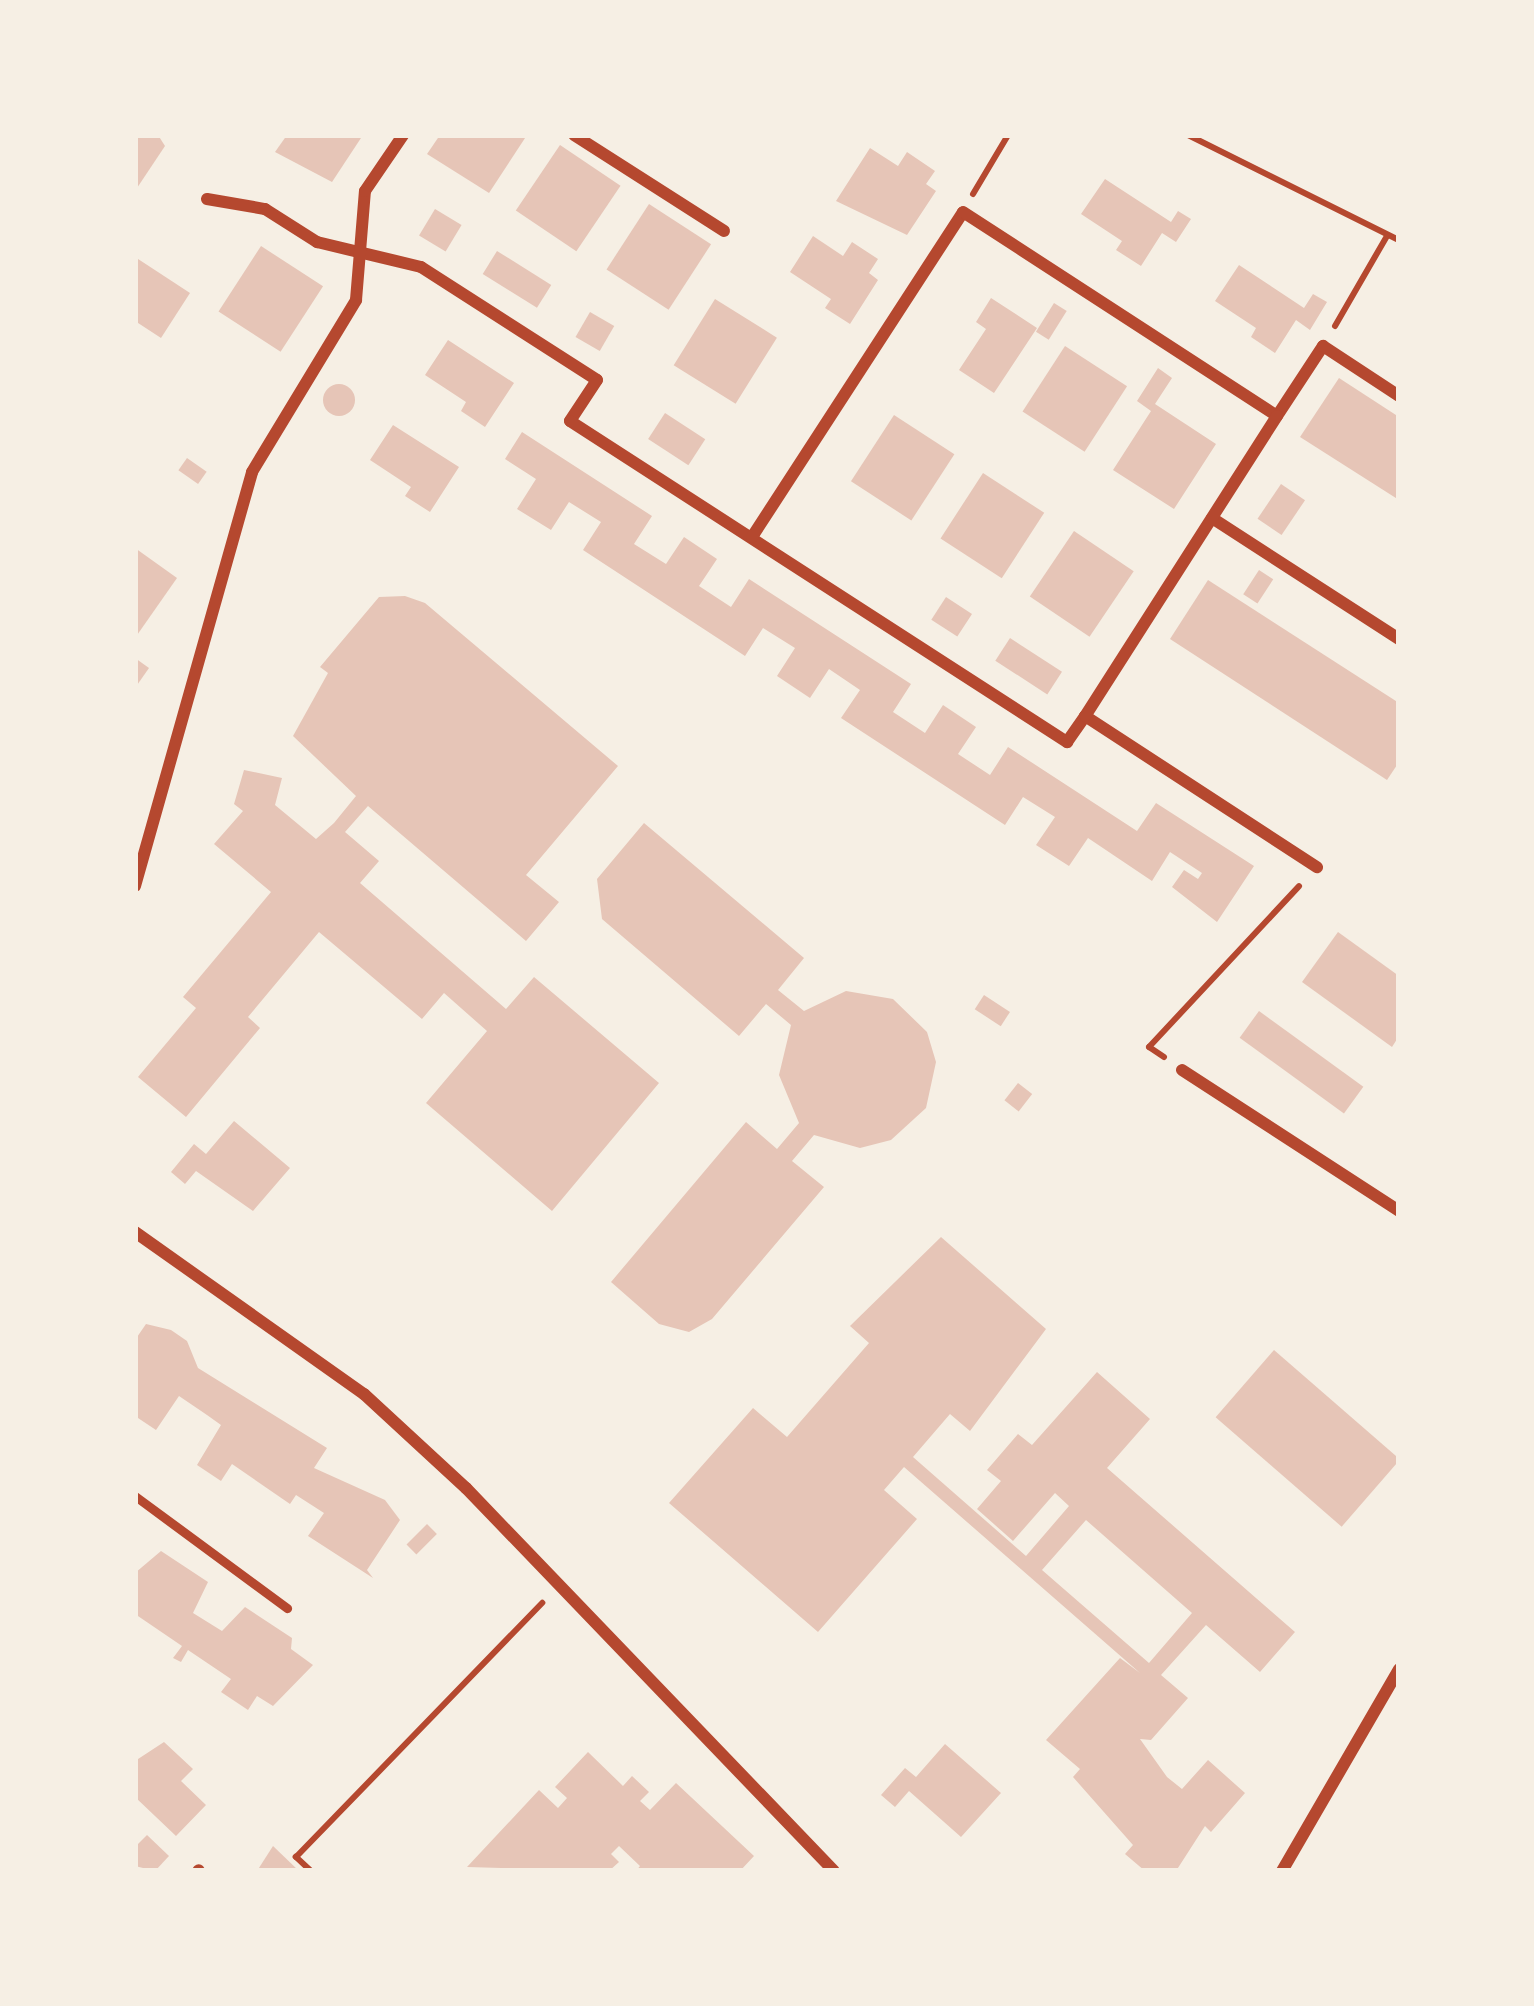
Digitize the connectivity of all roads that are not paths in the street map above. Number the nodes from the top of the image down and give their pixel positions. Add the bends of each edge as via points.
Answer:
1 (403, 135) edge
2 (574, 135) edge
3 (207, 199) dead end
4 (724, 231) dead end
5 (362, 253) junction
6 (1399, 396) edge
7 (1277, 416) junction
8 (1212, 518) junction
9 (752, 537) junction
10 (1399, 640) edge
11 (1085, 716) junction
12 (1317, 867) road end
13 (136, 878) edge
14 (1182, 1070) road end
15 (1399, 1211) edge
16 (135, 1232) edge
17 (135, 1496) edge
18 (287, 1608) dead end
19 (1399, 1669) edge
20 (834, 1871) edge
21 (1282, 1871) edge

1 - 5 street via 365,191
2 - 4 street
3 - 5 street via 266,209 316,242
5 - 9 street via 422,267 597,380 570,421
5 - 13 street via 356,300 252,472
6 - 7 street via 1323,346
7 - 8 street
7 - 9 street via 963,212
8 - 10 street
8 - 11 street
9 - 11 street via 1067,742
11 - 12 street
14 - 15 street
16 - 20 street via 364,1394
17 - 18 lane
19 - 21 street

